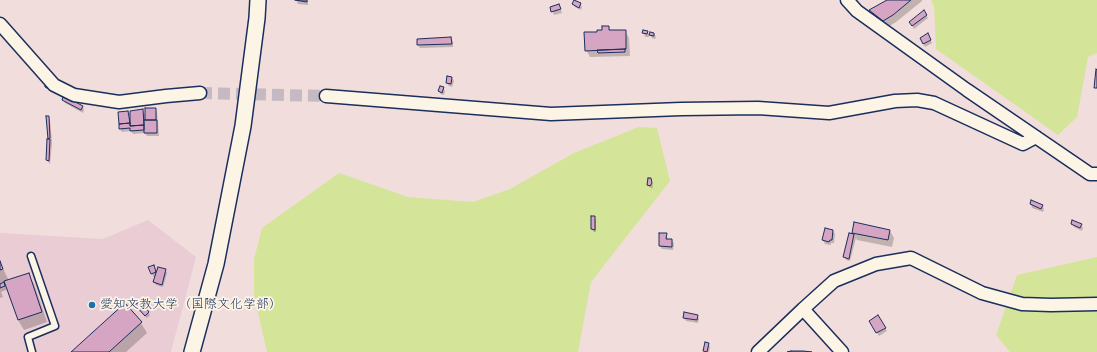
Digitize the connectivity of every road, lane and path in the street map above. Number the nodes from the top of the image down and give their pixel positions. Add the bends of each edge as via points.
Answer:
1 (258, 0) edge
2 (847, 0) edge
3 (0, 24) edge
4 (200, 93) tunnel mouth
5 (326, 96) tunnel mouth
6 (1036, 137) junction
7 (1097, 174) edge
8 (31, 256) dead end
9 (1097, 304) edge
10 (804, 309) junction
11 (32, 352) edge
12 (192, 352) edge
13 (758, 352) edge
14 (842, 352) edge

1 - 12 street via 243,126 216,264
2 - 6 street via 858,11
3 - 4 street via 54,85 74,95 119,102
5 - 6 street via 551,114 750,108 829,113 895,101 917,100 934,103 1023,144
6 - 7 street via 1090,174
8 - 11 lane via 55,326 28,337
9 - 10 street via 1022,304 982,293 911,258 876,264 834,281
10 - 13 street
10 - 14 street

